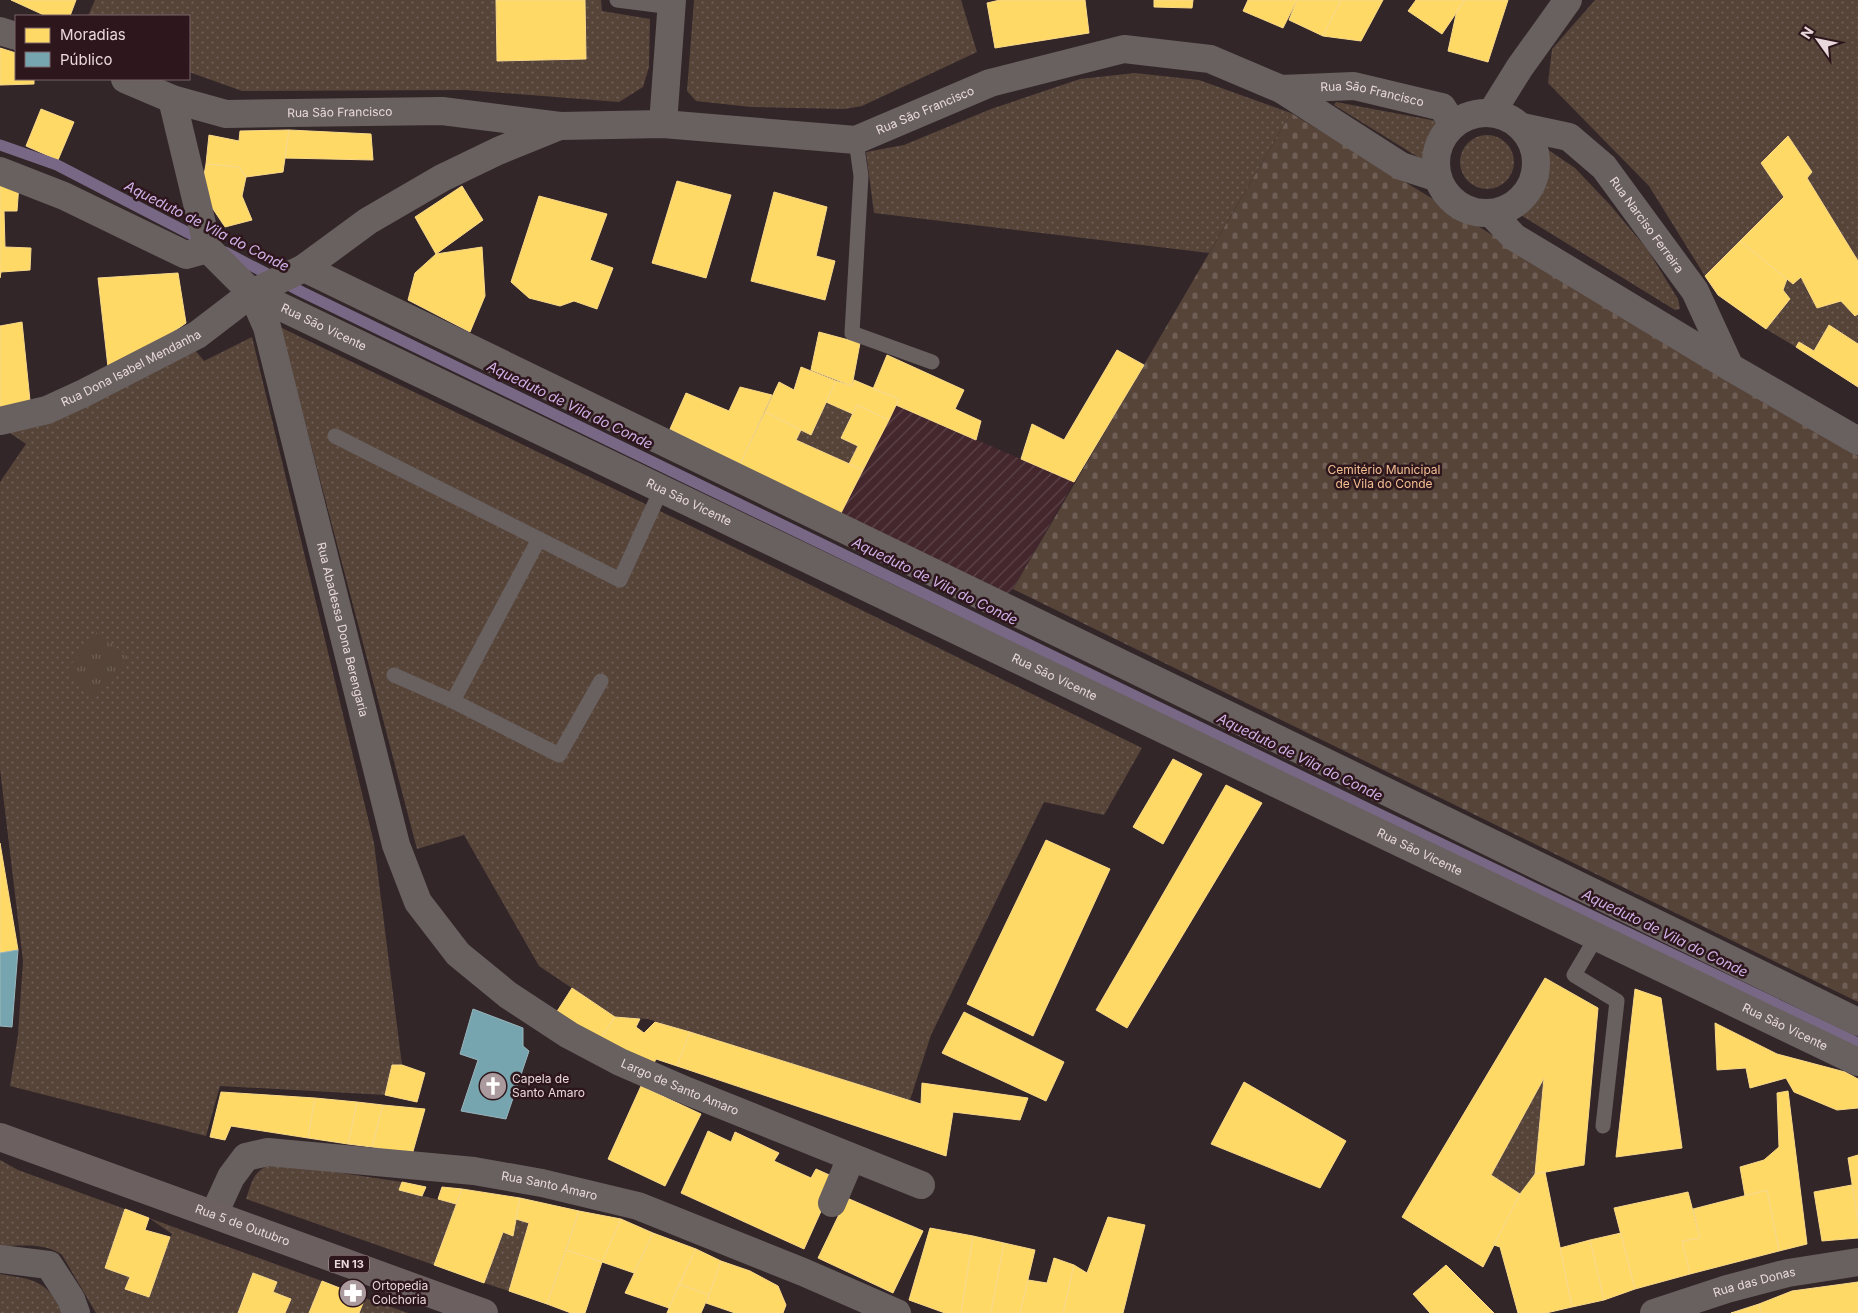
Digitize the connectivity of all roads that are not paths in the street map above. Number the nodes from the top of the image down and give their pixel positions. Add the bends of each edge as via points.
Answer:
1 (616, 0) edge
2 (1568, 0) edge
3 (672, 4) edge
4 (0, 31) edge
5 (15, 36) edge
6 (127, 80) edge
7 (1281, 89) junction
8 (172, 99) junction
9 (1492, 112) junction
10 (663, 124) junction
11 (1453, 124) junction
12 (560, 126) junction
13 (1522, 127) junction
14 (856, 140) junction
15 (0, 171) edge
16 (1438, 178) junction
17 (1491, 213) junction
18 (208, 249) junction
19 (304, 268) junction
20 (252, 294) junction
21 (932, 362) dead end
22 (1730, 367) junction
23 (0, 421) edge
24 (335, 436) dead end
25 (1858, 442) edge
26 (661, 490) junction
27 (539, 539) junction
28 (394, 675) dead end
29 (601, 681) dead end
30 (452, 701) junction
31 (1597, 936) junction
32 (458, 954) joint
33 (1858, 1022) edge
34 (1858, 1062) edge
35 (1603, 1126) dead end
36 (0, 1137) edge
37 (852, 1158) junction
38 (921, 1184) dead end
39 (832, 1204) dead end
40 (214, 1214) junction
41 (0, 1259) edge
42 (1858, 1262) edge
43 (76, 1313) edge
44 (484, 1313) edge
45 (898, 1313) edge
46 (1654, 1313) edge

1 - 3 lane
2 - 9 street
3 - 10 street
4 - 5 street
6 - 8 street, Rua São Francisco
7 - 11 street, Rua São Francisco via 1354,86 1442,107
7 - 14 street, Rua São Francisco via 1210,59 1124,49 990,83
7 - 16 street, Rua São Francisco via 1401,166
8 - 12 street, Rua São Francisco via 226,114 442,111
8 - 18 street
9 - 11 street via 1465,116
9 - 13 street via 1508,117
10 - 12 street, Rua São Francisco
10 - 14 street, Rua São Francisco
11 - 16 street via 1438,148
12 - 19 street, Rua São Francisco via 498,150 442,178 368,221
13 - 17 street via 1531,138 1535,151 1537,166 1534,180 1517,202 1505,210
13 - 22 street, Rua Narciso Ferreira via 1569,137 1604,167 1695,292
14 - 21 lane via 861,176 852,333
15 - 18 street via 64,196 186,255
16 - 17 street via 1453,201 1464,208
17 - 22 street via 1514,236
18 - 20 street
19 - 20 street, Rua São Francisco
19 - 33 street
20 - 23 street, Rua Dona Isabel Mendanha via 197,335 84,393 47,410
20 - 26 street, Rua São Vicente
20 - 32 street, Rua Abadessa Dona Berengaria via 267,327 396,845 418,902
22 - 25 street
24 - 27 lane
26 - 27 lane via 620,580
26 - 31 street, Rua São Vicente
27 - 30 lane
28 - 30 lane
29 - 30 lane via 559,756
31 - 34 street, Rua São Vicente
31 - 35 lane via 1574,975 1617,1001
32 - 37 street, Largo de Santo Amaro via 508,995 569,1035 620,1062
36 - 40 main road, Rua 5 de Outubro / EN 13
37 - 38 street, Largo de Santo Amaro
37 - 39 street
40 - 44 main road, Rua 5 de Outubro / EN 13
40 - 45 street, Rua Santo Amaro via 231,1177 246,1157 268,1152 474,1171 638,1206
41 - 43 street via 49,1265 71,1299
42 - 46 street, Rua das Donas via 1788,1273

